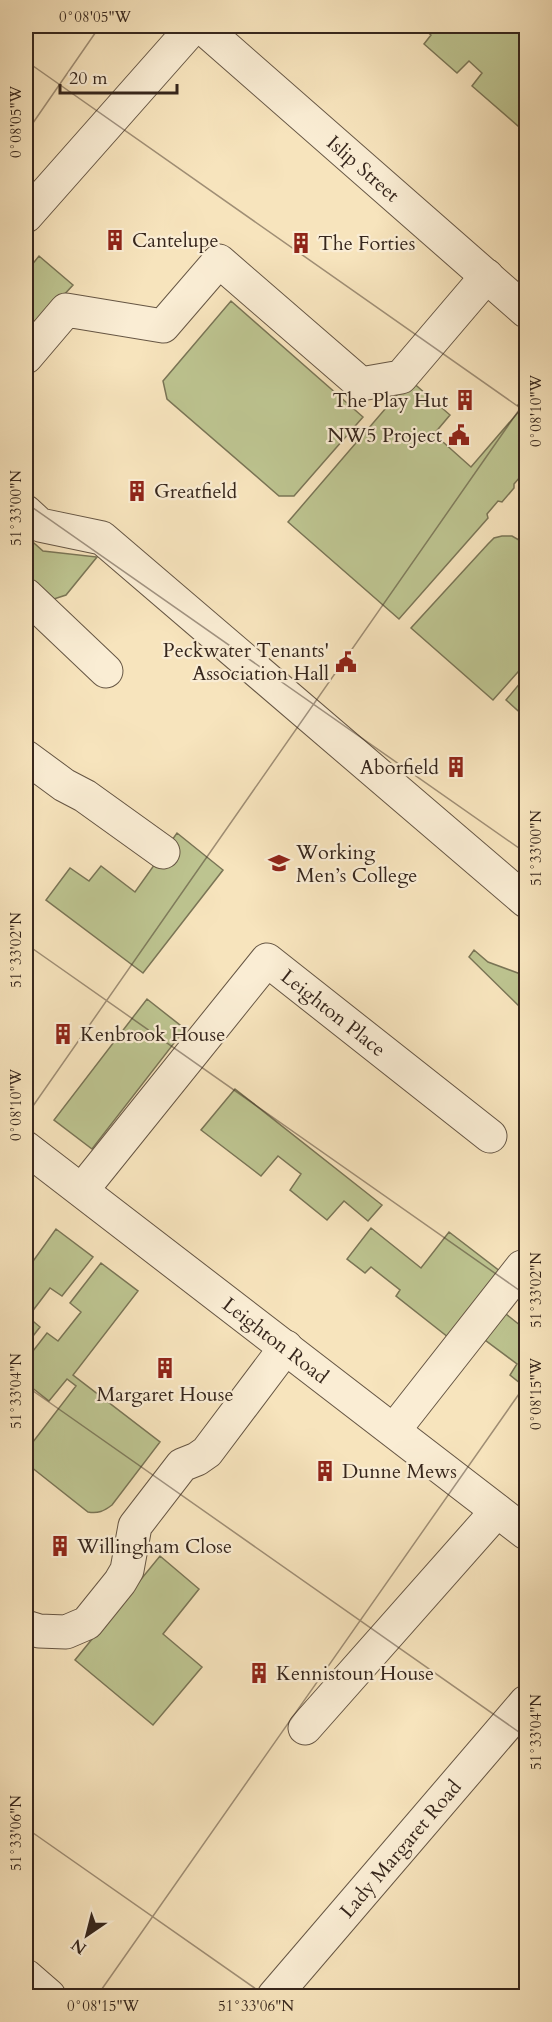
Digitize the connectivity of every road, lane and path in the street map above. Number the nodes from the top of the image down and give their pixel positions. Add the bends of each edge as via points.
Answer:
1 (194, 26) edge
2 (201, 26) edge
3 (26, 216) edge
4 (487, 276) junction
5 (526, 311) edge
6 (26, 357) edge
7 (26, 512) edge
8 (26, 595) edge
9 (106, 671) dead end
10 (26, 757) edge
11 (163, 852) dead end
12 (526, 901) edge
13 (490, 1136) dead end
14 (26, 1148) edge
15 (82, 1190) junction
16 (522, 1267) dead end
17 (286, 1347) junction
18 (394, 1430) junction
19 (497, 1511) junction
20 (526, 1533) edge
21 (26, 1628) edge
22 (526, 1702) edge
23 (305, 1728) dead end
24 (26, 1976) edge
25 (49, 1996) edge
26 (274, 1996) edge

1 - 3 street
2 - 4 street, Islip Street
4 - 5 street, Islip Street
4 - 6 street via 400,377 361,384 219,261 163,326 66,310
7 - 12 street via 40,525 102,538
8 - 9 street
10 - 11 street
13 - 15 street, Leighton Place via 267,960
14 - 15 street, Leighton Road
15 - 17 street, Leighton Road
16 - 18 street
17 - 18 street, Leighton Road
17 - 21 street via 207,1452 182,1466 135,1526 127,1570 87,1623 66,1632
18 - 19 street, Leighton Road
19 - 20 street, Leighton Road
19 - 23 street
22 - 26 street, Lady Margaret Road
24 - 25 street

